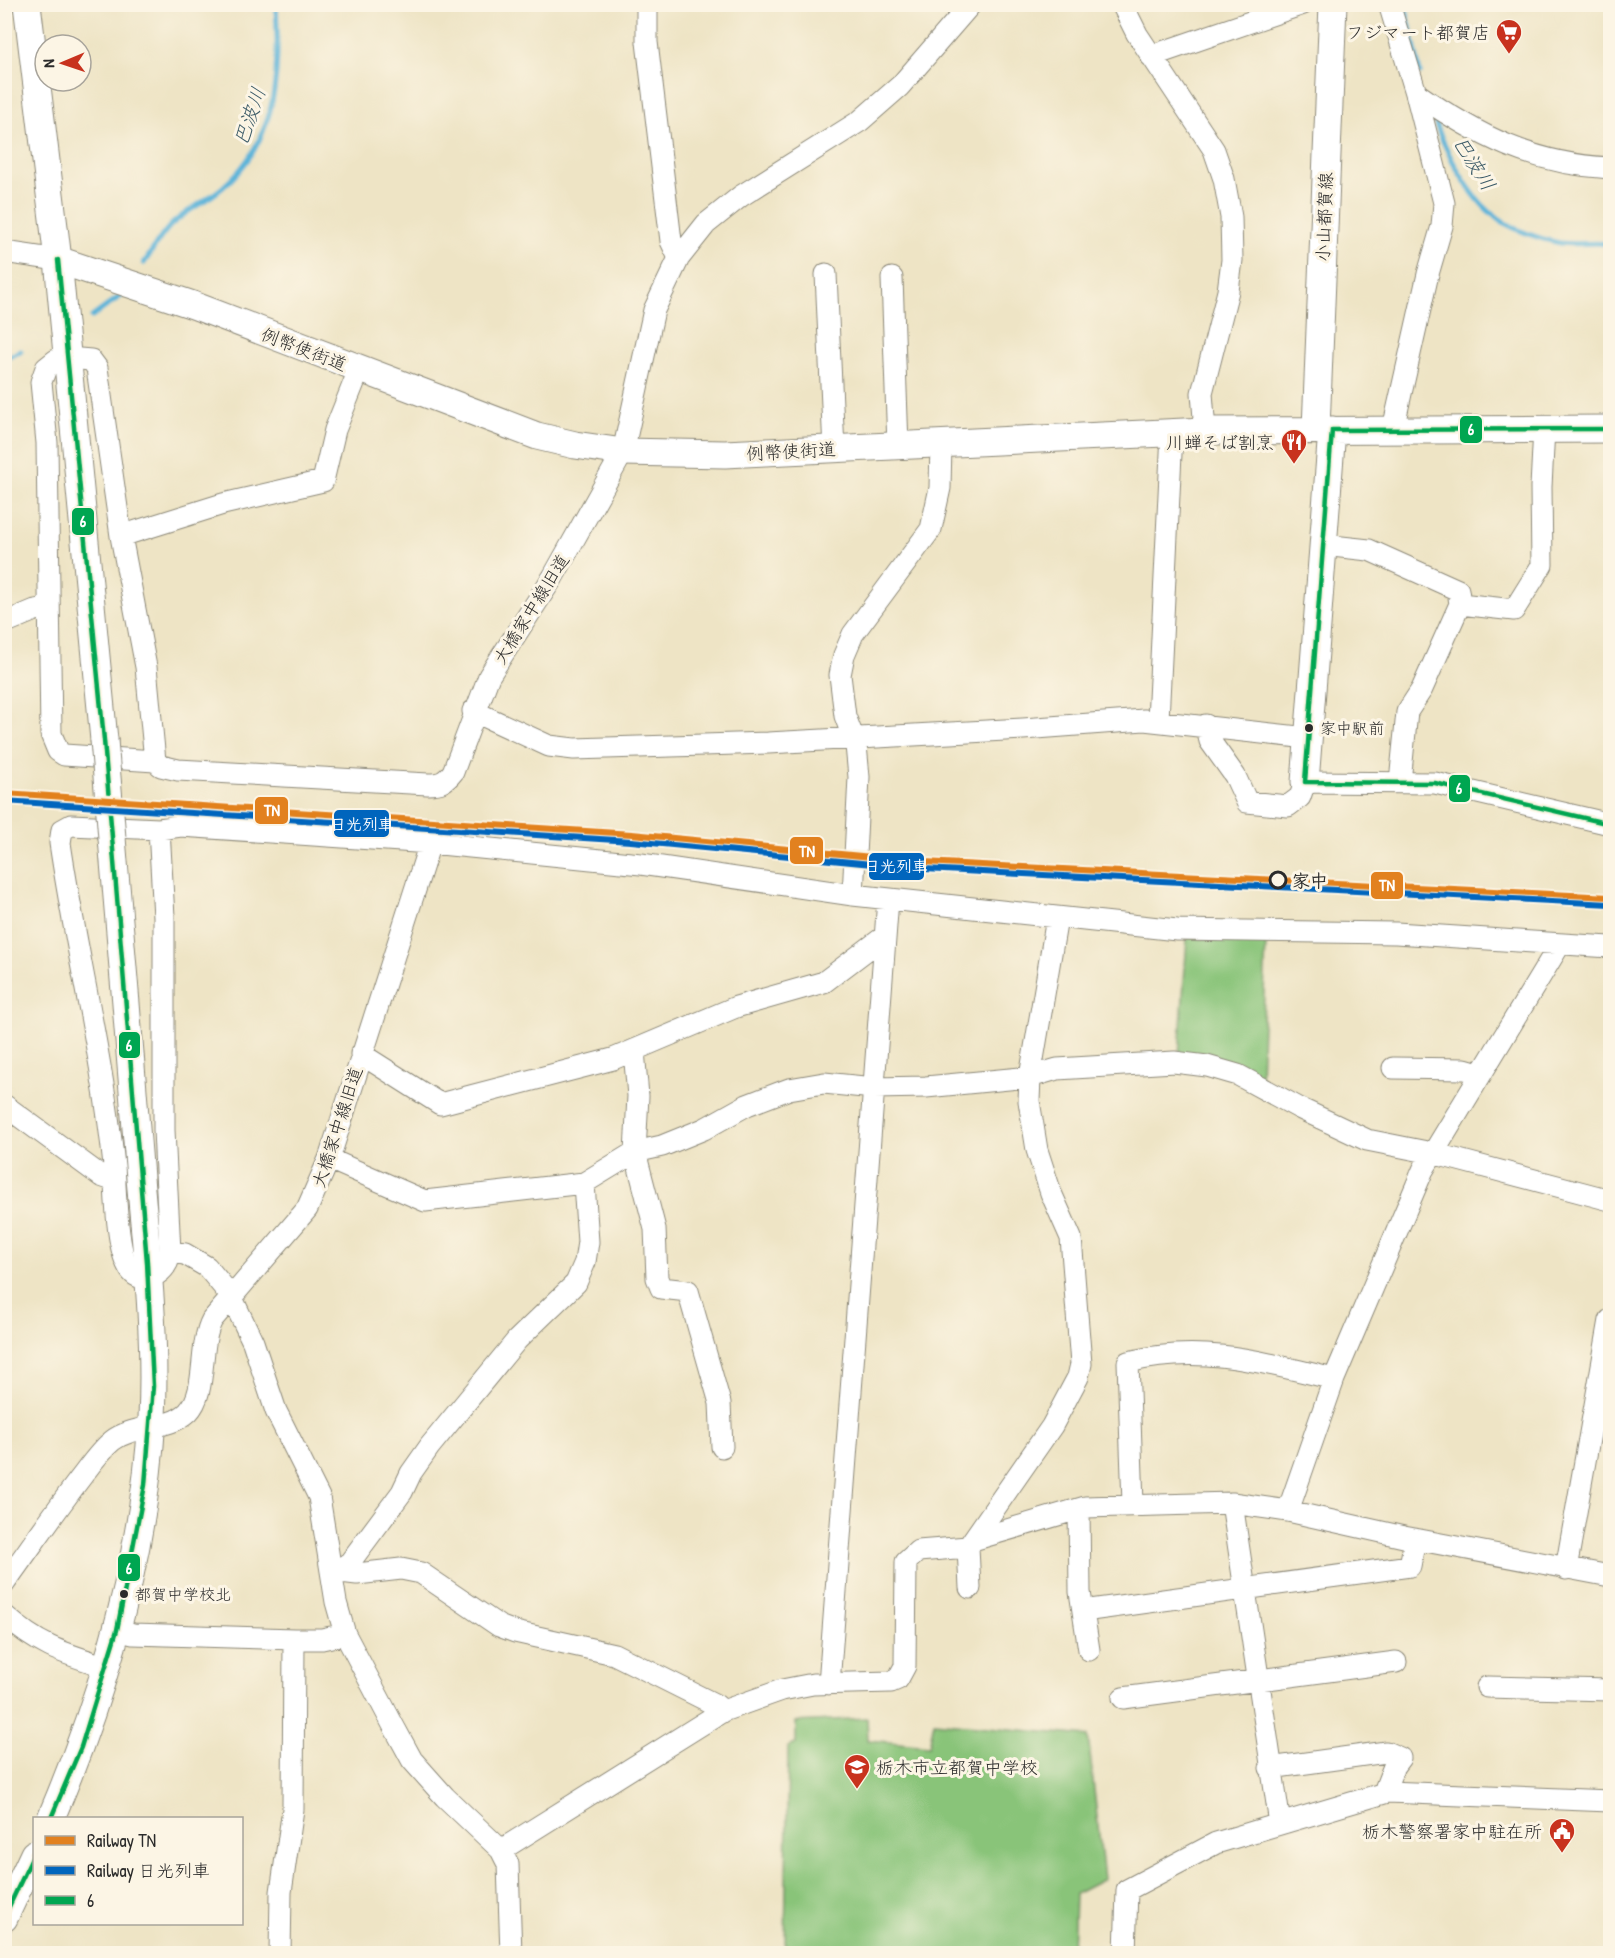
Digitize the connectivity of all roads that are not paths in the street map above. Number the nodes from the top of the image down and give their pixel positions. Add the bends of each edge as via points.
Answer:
1 (27, 4) edge
2 (647, 4) edge
3 (970, 4) edge
4 (1122, 4) edge
5 (1303, 4) edge
6 (1333, 4) edge
7 (1389, 4) edge
8 (1151, 56) junction
9 (1416, 93) junction
10 (1611, 168) edge
11 (4, 252) edge
12 (680, 258) junction
13 (58, 260) junction
14 (826, 274) dead end
15 (892, 278) dead end
16 (68, 358) junction
17 (359, 370) junction
18 (1544, 428) junction
19 (1393, 429) junction
20 (1611, 429) edge
21 (1324, 430) junction
22 (1205, 431) junction
23 (1172, 433) junction
24 (941, 444) junction
25 (898, 446) junction
26 (834, 450) junction
27 (623, 452) junction
28 (121, 536) junction
29 (1323, 545) junction
30 (1460, 604) junction
31 (47, 608) junction
32 (4, 623) edge
33 (473, 711) junction
34 (1158, 720) junction
35 (1206, 725) junction
36 (854, 738) junction
37 (1308, 738) junction
38 (155, 761) junction
39 (1305, 782) junction
40 (1400, 782) junction
41 (1611, 824) edge
42 (159, 829) junction
43 (430, 843) junction
44 (853, 895) junction
45 (888, 899) junction
46 (1057, 918) junction
47 (885, 936) junction
48 (1560, 944) junction
49 (1611, 947) edge
50 (634, 1051) junction
51 (361, 1054) junction
52 (1393, 1068) dead end
53 (1030, 1077) junction
54 (1479, 1078) junction
55 (874, 1088) junction
56 (4, 1105) edge
57 (635, 1152) junction
58 (1432, 1153) junction
59 (329, 1158) junction
60 (115, 1181) junction
61 (584, 1183) junction
62 (1611, 1200) edge
63 (170, 1252) junction
64 (148, 1276) junction
65 (231, 1296) junction
66 (1611, 1320) edge
67 (1334, 1380) junction
68 (151, 1427) junction
69 (722, 1447) dead end
70 (1232, 1503) junction
71 (1133, 1504) junction
72 (1079, 1509) junction
73 (1288, 1511) junction
74 (1415, 1539) junction
75 (970, 1543) junction
76 (1566, 1569) junction
77 (336, 1570) junction
78 (1611, 1576) edge
79 (4, 1584) edge
80 (969, 1588) dead end
81 (1244, 1588) junction
82 (1083, 1611) junction
83 (4, 1615) edge
84 (117, 1630) junction
85 (345, 1634) junction
86 (294, 1639) junction
87 (1089, 1650) dead end
88 (1396, 1662) dead end
89 (107, 1667) junction
90 (1257, 1682) junction
91 (830, 1684) junction
92 (1487, 1687) dead end
93 (1611, 1690) edge
94 (1123, 1698) dead end
95 (723, 1711) junction
96 (1270, 1768) junction
97 (1384, 1792) junction
98 (1611, 1802) edge
99 (51, 1817) edge
100 (1280, 1824) junction
101 (501, 1850) junction
102 (33, 1856) edge
103 (4, 1918) edge
104 (280, 1953) edge
105 (511, 1953) edge
106 (1125, 1953) edge

1 - 13 main road
2 - 12 street via 647,42 671,241
3 - 12 street, 大橋家中線旧道 via 900,86 826,144 741,196 706,225
4 - 8 street
5 - 8 street
6 - 21 main road, 小山都賀線
7 - 9 street
8 - 22 street via 1214,150 1231,217 1228,291 1202,393
9 - 10 street via 1458,122 1515,151 1585,167
9 - 19 street via 1444,203 1442,226
11 - 13 street, 例幣使街道
12 - 27 street, 大橋家中線旧道 via 654,310
13 - 16 main road
13 - 17 main road, 例幣使街道 via 193,305
14 - 26 street
15 - 25 street
16 - 28 street via 91,360 97,368
16 - 31 street via 56,360 46,368 41,382 47,443
16 - 64 main road, bridge
17 - 27 main road, 例幣使街道 via 537,436
17 - 28 street via 341,412 323,481 223,504
18 - 19 main road, 例幣使街道
18 - 20 main road, 例幣使街道
18 - 30 street via 1542,565 1514,610
19 - 21 main road, 例幣使街道
21 - 22 main road, 例幣使街道
21 - 29 main road, 小山都賀線
22 - 23 main road, 例幣使街道
23 - 24 main road, 例幣使街道
23 - 34 street
24 - 25 main road, 例幣使街道
24 - 36 street via 940,488 931,529 852,634 844,655 840,675 845,716
25 - 26 main road, 例幣使街道
26 - 27 main road, 例幣使街道
27 - 33 street, 大橋家中線旧道 via 553,577 489,676
28 - 38 street via 146,667
29 - 30 street via 1369,550 1433,577 1458,590
29 - 37 main road, 小山都賀線
30 - 40 street via 1422,689 1407,712
31 - 32 street
31 - 38 street via 51,734 58,751 64,755
33 - 36 street via 560,748
33 - 38 street, 大橋家中線旧道 via 453,772 442,783 178,770
34 - 35 street
34 - 36 street
35 - 37 street
35 - 39 street via 1210,741 1235,776 1247,802 1288,806 1300,797
36 - 44 street via 859,777
37 - 39 main road, 小山都賀線
39 - 40 street
40 - 41 street via 1435,783
42 - 43 street via 181,826
42 - 60 street via 71,825 62,830 60,843
42 - 63 street
43 - 44 street via 641,864
43 - 51 street, 大橋家中線旧道
44 - 45 street
45 - 46 street
45 - 47 street
46 - 48 street via 1177,930 1396,933
46 - 53 street
47 - 50 street via 824,982 736,1007
47 - 55 street
48 - 49 street
48 - 54 street
50 - 51 street via 440,1104
50 - 57 street via 638,1096
51 - 59 street, 大橋家中線旧道
52 - 54 street via 1465,1069
53 - 55 street
53 - 58 street via 1057,1069 1105,1065 1174,1062 1207,1066 1238,1074 1367,1140
53 - 75 street via 1029,1101 1037,1150 1071,1238 1081,1364 1052,1426
54 - 58 street
55 - 57 street via 824,1083 789,1089 747,1105 704,1129
55 - 91 street
56 - 60 street via 101,1176
57 - 61 street
57 - 69 street via 655,1229 657,1278 661,1288 688,1291 720,1403
58 - 62 street
58 - 67 street
59 - 61 street via 425,1201
59 - 65 street, 大橋家中線旧道 via 307,1209
60 - 64 street via 124,1263 138,1277
61 - 77 street via 588,1242 576,1283 517,1340 430,1446 402,1492 350,1562
63 - 64 street via 169,1264
63 - 65 street via 199,1261
64 - 68 main road
65 - 68 street, 大橋家中線旧道 via 206,1330 199,1387 188,1412
65 - 77 street via 260,1356 276,1411 317,1489
66 - 76 street
67 - 71 street via 1207,1354 1159,1354 1128,1362
67 - 73 street
68 - 79 street, 大橋家中線旧道 via 120,1435 105,1448
68 - 84 main road via 139,1522
70 - 71 street
70 - 73 street
70 - 81 street
71 - 72 street
72 - 75 street
72 - 82 street
73 - 74 street
74 - 76 street
74 - 81 street via 1410,1566
75 - 80 street
75 - 91 street via 918,1551 906,1562 905,1666 898,1679
76 - 78 street
77 - 85 street via 336,1602
77 - 95 street via 357,1574 400,1569 422,1573 499,1626 614,1654
81 - 82 street
81 - 90 street
82 - 87 street
83 - 89 street via 54,1651
84 - 86 street via 133,1634
84 - 89 main road
85 - 86 street
85 - 101 street via 412,1760
86 - 104 street via 293,1809 281,1892
88 - 90 street
89 - 99 main road via 81,1747
90 - 94 street
90 - 96 street
91 - 95 street via 782,1690
92 - 93 street
95 - 101 street
96 - 97 street via 1386,1752 1400,1758
96 - 100 street
97 - 98 street
97 - 100 street
100 - 106 street via 1216,1843 1127,1890
101 - 105 street via 508,1864
102 - 103 main road

